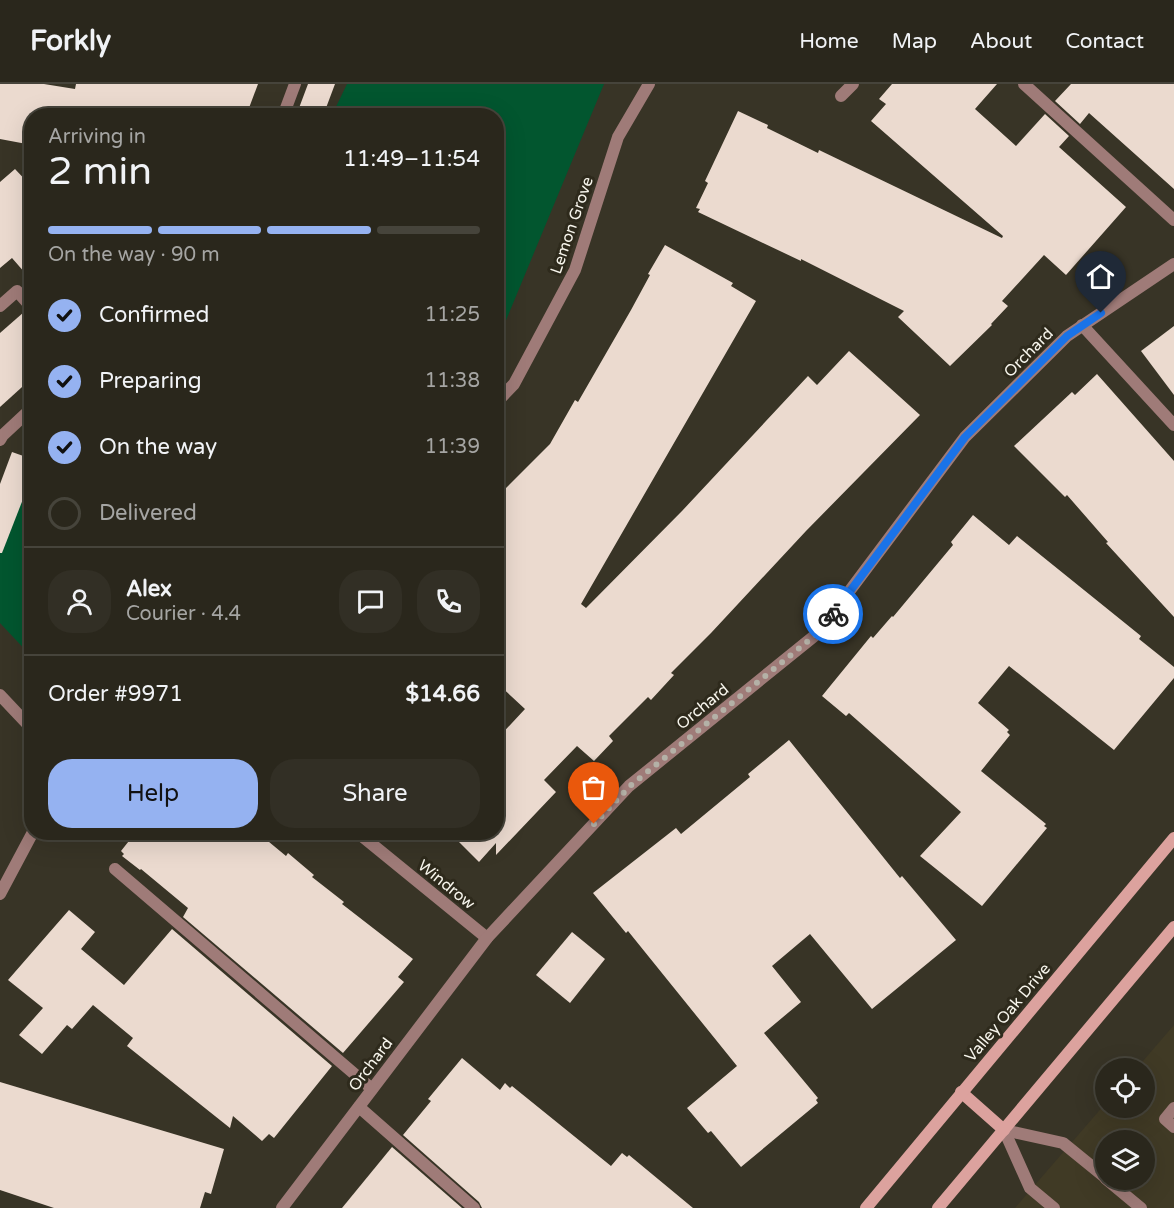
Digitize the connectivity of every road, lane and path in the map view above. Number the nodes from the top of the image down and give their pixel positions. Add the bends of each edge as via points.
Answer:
1 (295, 84) edge
2 (649, 84) edge
3 (853, 84) edge
4 (1024, 84) edge
5 (841, 96) dead end
6 (286, 108) edge
7 (1174, 220) edge
8 (1174, 264) edge
9 (24, 299) edge
10 (0, 306) edge
11 (1082, 325) junction
12 (504, 395) edge
13 (24, 415) edge
14 (1174, 425) edge
15 (0, 440) edge
16 (0, 695) edge
17 (24, 720) edge
18 (1174, 838) edge
19 (29, 840) edge
20 (367, 840) edge
21 (115, 869) dead end
22 (0, 894) edge
23 (1174, 927) edge
24 (487, 938) junction
25 (372, 1089) junction
26 (961, 1092) junction
27 (359, 1107) junction
28 (1174, 1108) edge
29 (1174, 1127) edge
30 (1004, 1130) junction
31 (1095, 1170) edge
32 (1119, 1190) edge
33 (282, 1208) edge
34 (474, 1208) edge
35 (866, 1208) edge
36 (938, 1208) edge
37 (1054, 1208) edge
38 (1141, 1208) edge

1 - 6 street
2 - 12 street, Lemon Grove via 618,137 575,270 514,384
3 - 5 street
4 - 7 street
8 - 11 street, Orchard
9 - 10 street via 17,291
11 - 14 street
11 - 24 street, Orchard via 965,437 818,633 630,786
13 - 15 street
16 - 17 street
18 - 26 street, Valley Oak Drive
19 - 22 street
20 - 24 street, Windrow
21 - 25 street
23 - 30 street
24 - 25 street, Orchard
25 - 27 street, Orchard
26 - 30 street
26 - 35 street, Valley Oak Drive
27 - 33 street, Orchard
27 - 34 street
28 - 29 street via 1165,1119
30 - 31 street via 1063,1143
30 - 36 street
30 - 37 street via 1030,1188
32 - 38 street

